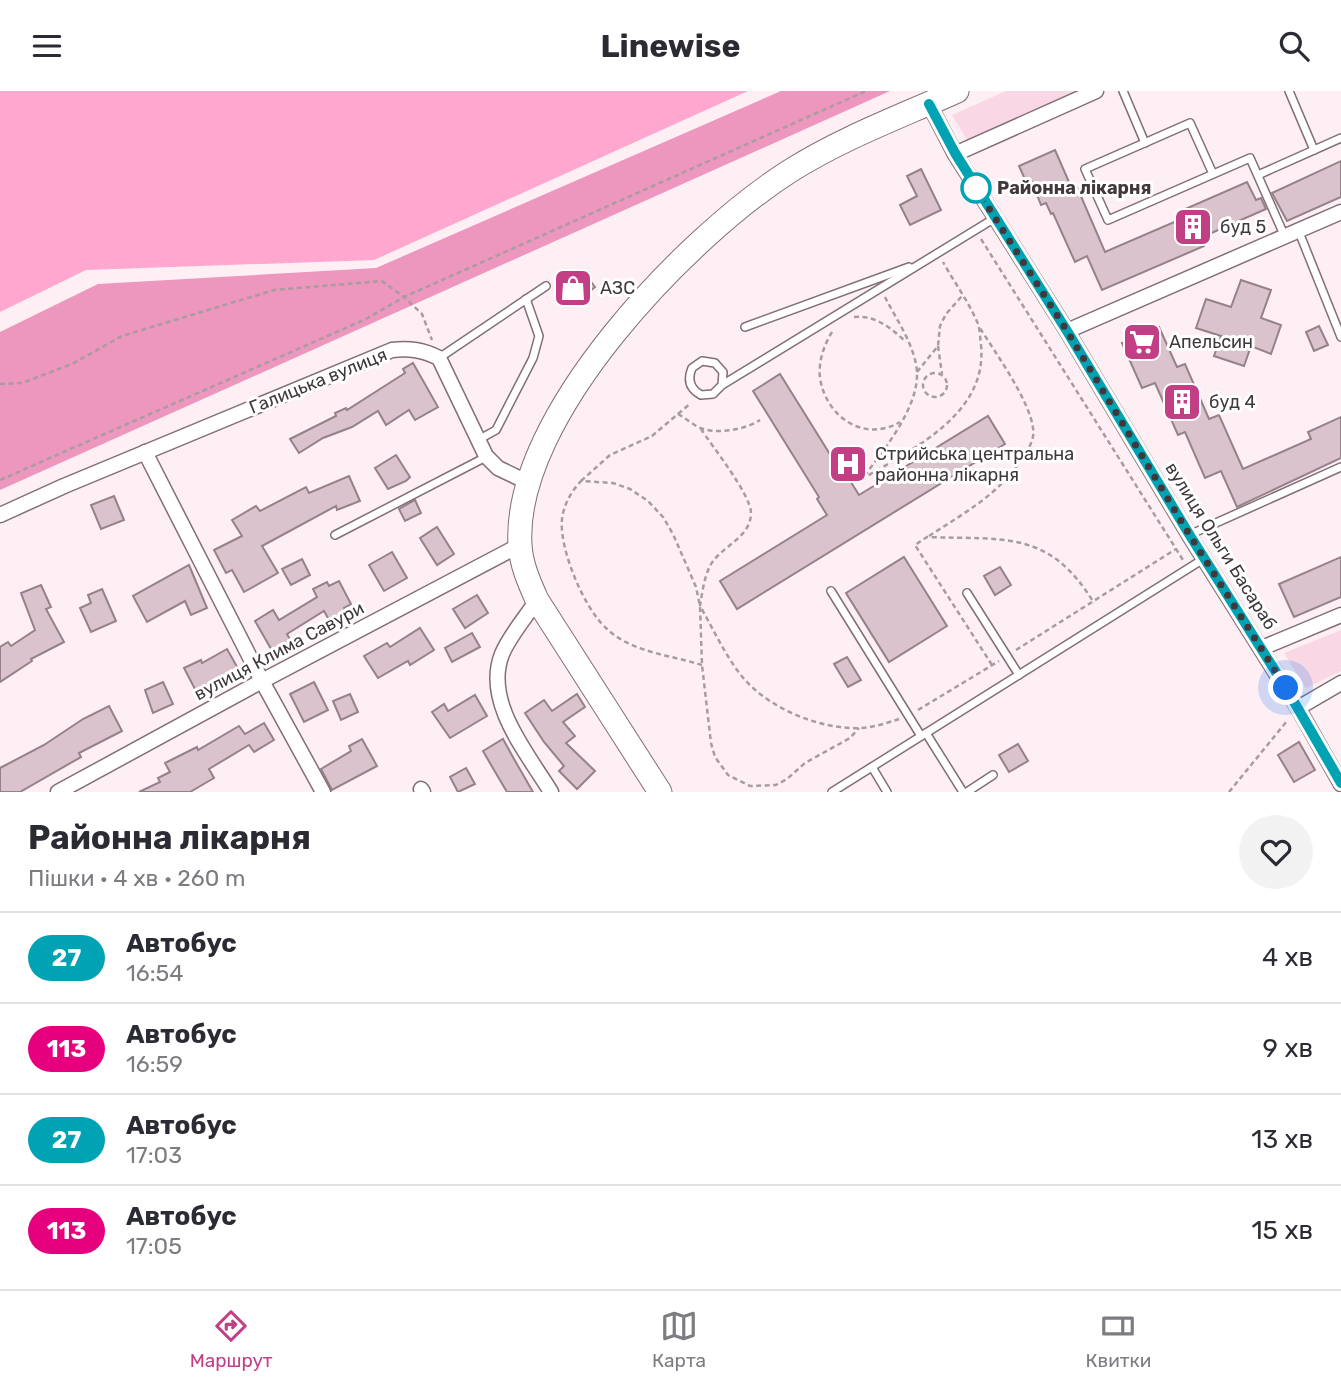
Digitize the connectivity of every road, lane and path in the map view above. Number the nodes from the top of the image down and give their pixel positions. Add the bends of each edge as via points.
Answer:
1 (866, 91) edge
2 (957, 91) edge
3 (1096, 91) edge
4 (1123, 91) edge
5 (1289, 91) edge
6 (929, 104) junction
7 (1341, 138) edge
8 (1145, 143) junction
9 (1314, 150) junction
10 (955, 153) junction
11 (1213, 174) junction
12 (1258, 175) junction
13 (1341, 212) edge
14 (995, 218) junction
15 (975, 229) junction
16 (1292, 234) junction
17 (938, 253) junction
18 (925, 261) junction
19 (545, 286) dead end
20 (881, 288) junction
21 (962, 296) junction
22 (404, 297) junction
23 (526, 299) junction
24 (849, 318) dead end
25 (1338, 321) edge
26 (979, 325) junction
27 (835, 326) dead end
28 (745, 327) dead end
29 (1067, 331) junction
30 (1341, 337) edge
31 (909, 345) junction
32 (938, 346) junction
33 (439, 358) junction
34 (917, 372) junction
35 (942, 375) junction
36 (0, 384) edge
37 (915, 384) junction
38 (722, 385) junction
39 (923, 386) junction
40 (701, 395) junction
41 (678, 414) junction
42 (902, 420) junction
43 (760, 421) dead end
44 (701, 429) junction
45 (478, 440) junction
46 (145, 452) junction
47 (486, 456) junction
48 (1341, 467) edge
49 (0, 479) edge
50 (581, 481) junction
51 (529, 483) junction
52 (0, 515) edge
53 (1189, 534) junction
54 (335, 535) dead end
55 (927, 537) junction
56 (520, 545) junction
57 (1176, 549) junction
58 (1205, 558) junction
59 (1188, 568) junction
60 (831, 591) dead end
61 (967, 593) dead end
62 (537, 600) junction
63 (1094, 603) junction
64 (699, 605) junction
65 (1341, 615) edge
66 (1262, 648) junction
67 (1007, 656) junction
68 (702, 665) junction
69 (992, 665) junction
70 (1019, 675) junction
71 (262, 681) junction
72 (1341, 683) edge
73 (1298, 708) junction
74 (909, 716) junction
75 (859, 728) junction
76 (924, 734) junction
77 (872, 767) junction
78 (993, 775) dead end
79 (1341, 783) edge
80 (58, 792) edge
81 (323, 792) edge
82 (551, 792) edge
83 (660, 792) edge
84 (832, 792) edge
85 (887, 792) edge
86 (965, 792) edge
87 (1229, 792) edge

1 - 22 path
2 - 6 highway
3 - 10 street
4 - 8 lane
5 - 9 lane
6 - 10 street, вулиця Ольги Басараб
6 - 51 highway via 831,147 790,171 697,244 643,298 596,355 552,427
7 - 9 lane
8 - 11 lane via 1190,123
8 - 11 lane via 1086,169 1108,220
9 - 12 lane
10 - 14 street, вулиця Ольги Басараб
11 - 12 lane via 1250,158
12 - 16 lane
13 - 16 street
14 - 15 lane
14 - 29 street, вулиця Ольги Басараб
15 - 17 lane
15 - 57 path
16 - 25 lane
16 - 29 street
17 - 18 lane
17 - 21 path
18 - 20 lane
18 - 28 lane
19 - 23 lane
20 - 31 path
20 - 38 lane
21 - 26 path
21 - 32 path via 940,326
22 - 33 path via 422,314
22 - 36 path via 383,281 274,289 122,336 72,364 22,383
22 - 49 path via 366,319
23 - 33 lane
23 - 45 lane via 539,336 533,358 496,430
24 - 31 path via 877,320
25 - 30 lane
26 - 42 path via 982,356 970,398 952,420 862,479
26 - 55 path via 1029,410 1034,430 1031,444 1011,477
27 - 42 path via 826,342 820,376 831,407 862,428 889,428
29 - 53 street, вулиця Ольги Басараб
31 - 34 path
32 - 34 path
32 - 35 path
33 - 45 street
33 - 46 street, Галицька вулиця via 409,348 392,350
34 - 37 path
35 - 39 path via 932,373
35 - 39 path via 948,384 939,397 928,395
37 - 39 path
37 - 42 path
38 - 40 lane via 713,394
38 - 40 lane via 723,372 715,363 696,363 689,380
40 - 41 path
41 - 44 path
41 - 50 path via 652,436 610,455
43 - 44 path via 748,429
44 - 64 path via 751,513 742,535 709,568
45 - 47 street
46 - 52 street, Галицька вулиця
46 - 71 street
47 - 51 street via 498,468
47 - 54 lane
48 - 53 lane
50 - 64 path via 613,483 648,501 663,517 690,572
50 - 68 path via 566,505 562,535 579,588 594,614 606,629 642,649
51 - 56 highway via 521,511
53 - 58 street, вулиця Ольги Басараб
55 - 63 path via 1013,541 1039,548 1080,580
55 - 69 path via 915,545
56 - 62 highway via 525,575
56 - 71 street, вулиця Клима Савури
57 - 59 path
57 - 63 path
58 - 59 lane
58 - 66 street, вулиця Ольги Басараб
59 - 70 lane
60 - 74 lane
61 - 67 lane
62 - 82 street via 503,652 497,682 510,724
62 - 83 highway
63 - 67 path
64 - 68 path
64 - 75 path via 736,669 760,694 801,717
65 - 66 street
66 - 73 street, вулиця Ольги Басараб
67 - 69 path
67 - 70 lane
68 - 75 path via 710,743 728,775 739,782 776,785
69 - 74 path
70 - 76 lane
71 - 80 street, вулиця Клима Савури
71 - 81 street
72 - 73 street
73 - 79 street, вулиця Ольги Басараб
73 - 87 path
74 - 75 path
74 - 76 lane
76 - 77 lane
76 - 86 lane
77 - 84 lane
77 - 85 lane
78 - 86 lane

